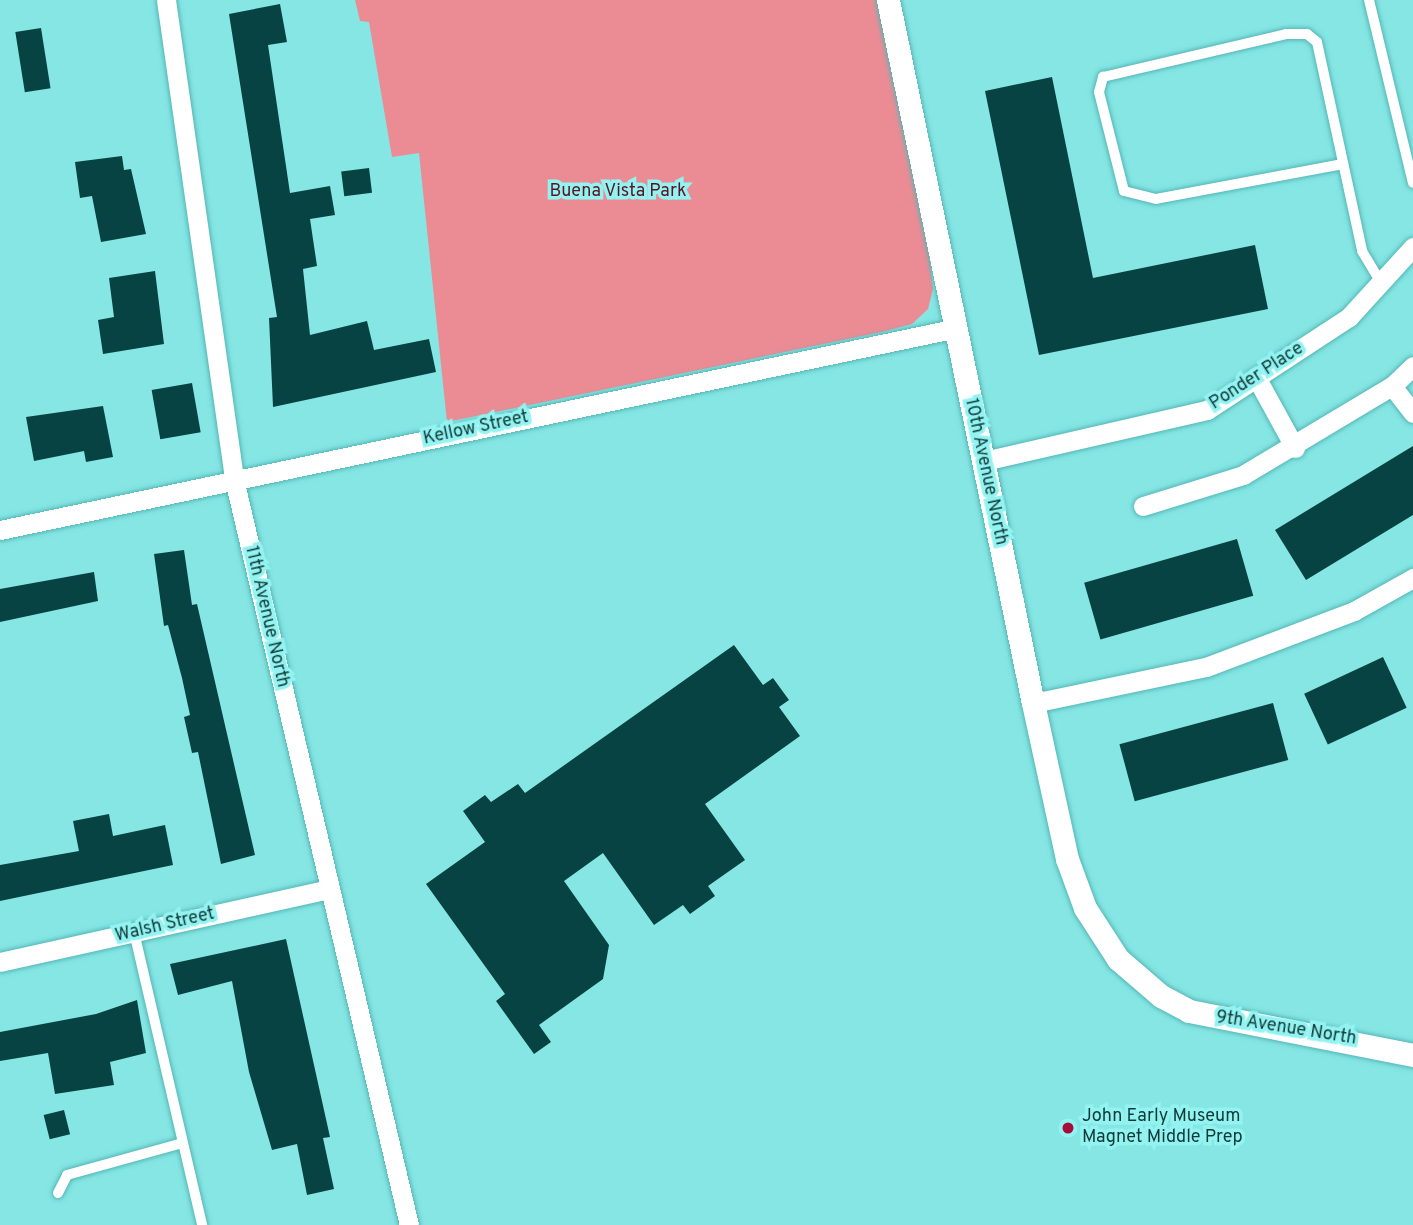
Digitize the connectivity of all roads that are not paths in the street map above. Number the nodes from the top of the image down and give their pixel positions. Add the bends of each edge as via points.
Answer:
1 (166, 0) edge
2 (888, 0) edge
3 (1369, 0) edge
4 (1343, 164) junction
5 (1413, 183) edge
6 (1413, 247) edge
7 (1381, 284) junction
8 (952, 328) junction
9 (1413, 366) edge
10 (1256, 377) junction
11 (1392, 386) junction
12 (1413, 413) edge
13 (1295, 448) junction
14 (984, 460) junction
15 (234, 478) junction
16 (1143, 506) dead end
17 (0, 530) edge
18 (1413, 578) edge
19 (1033, 703) junction
20 (330, 889) junction
21 (134, 933) junction
22 (1101, 938) joint
23 (0, 962) edge
24 (1413, 1055) edge
25 (182, 1143) junction
26 (58, 1193) dead end
27 (202, 1225) edge
28 (410, 1225) edge

1 - 15 street, 11th Avenue North
2 - 8 street, 10th Avenue North
3 - 5 lane
4 - 4 lane via 1317,42 1307,34 1286,34 1103,77 1100,92 1124,191 1156,199
4 - 7 lane via 1362,251
6 - 7 street, Ponder Place
7 - 10 street, Ponder Place via 1349,317
8 - 14 street, 10th Avenue North
8 - 15 street, Kellow Street
9 - 11 street
10 - 13 street
10 - 14 street, Ponder Place via 1208,410
11 - 12 street
11 - 13 street
13 - 16 street via 1243,475
14 - 19 street, 10th Avenue North
15 - 17 street, Kellow Street
15 - 20 street, 11th Avenue North
18 - 19 street via 1354,611 1206,667
19 - 22 street, 10th Avenue North via 1075,886
20 - 21 street, Walsh Street
20 - 28 street, 11th Avenue North
21 - 23 street, Walsh Street
21 - 25 lane
22 - 24 street, 9th Avenue North via 1137,978 1189,1011
25 - 26 lane via 67,1175
25 - 27 lane

